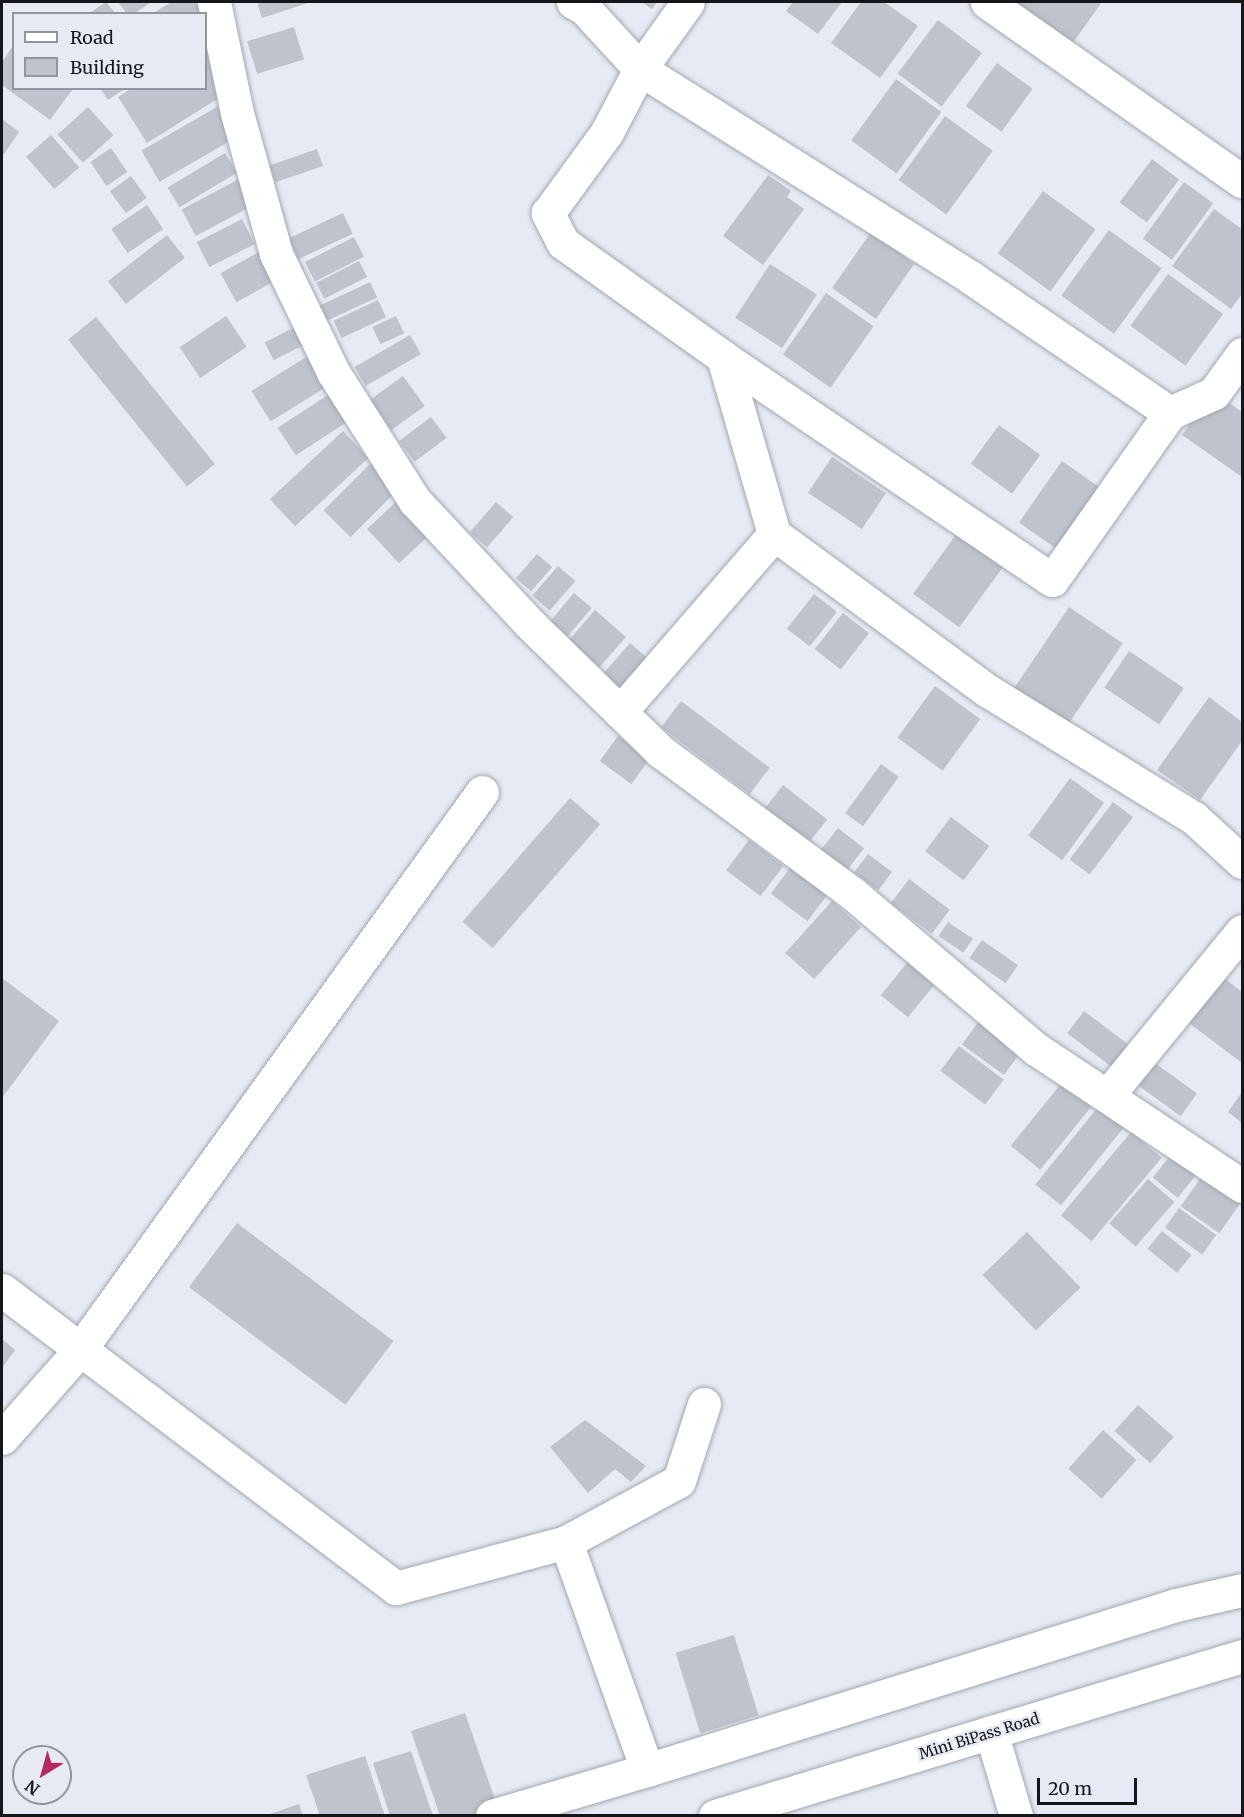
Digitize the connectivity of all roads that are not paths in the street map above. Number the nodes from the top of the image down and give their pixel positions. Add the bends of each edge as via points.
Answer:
1 (214, 2) edge
2 (573, 2) edge
3 (688, 2) edge
4 (987, 2) edge
5 (640, 69) junction
6 (1242, 181) edge
7 (1242, 354) edge
8 (723, 357) junction
9 (1170, 413) junction
10 (774, 534) junction
11 (620, 712) junction
12 (482, 792) dead end
13 (1242, 862) edge
14 (1242, 931) edge
15 (1107, 1096) junction
16 (1242, 1186) edge
17 (2, 1290) edge
18 (79, 1351) junction
19 (704, 1404) dead end
20 (2, 1438) edge
21 (566, 1542) junction
22 (1242, 1590) edge
23 (1242, 1656) edge
24 (991, 1732) junction
25 (647, 1770) junction
26 (492, 1815) edge
27 (715, 1815) edge
28 (1017, 1815) edge

1 - 11 street via 237,113 276,254 333,372 415,501 530,624
2 - 5 street via 584,8
3 - 5 street
4 - 6 street
5 - 8 street via 607,132 548,213 564,243
5 - 9 street via 970,278
7 - 9 street via 1214,393
8 - 9 street via 1052,580
8 - 10 street
10 - 11 street
10 - 13 street via 988,691 1194,818
11 - 15 street via 660,751 852,893 1036,1049
12 - 18 street
14 - 15 street
15 - 16 street
17 - 18 street
18 - 20 street
18 - 21 street via 396,1588
19 - 21 street via 679,1481
21 - 25 street
22 - 25 street via 1176,1605
23 - 24 street, Mini BiPass Road
24 - 27 street, Mini BiPass Road
24 - 28 street
25 - 26 street

